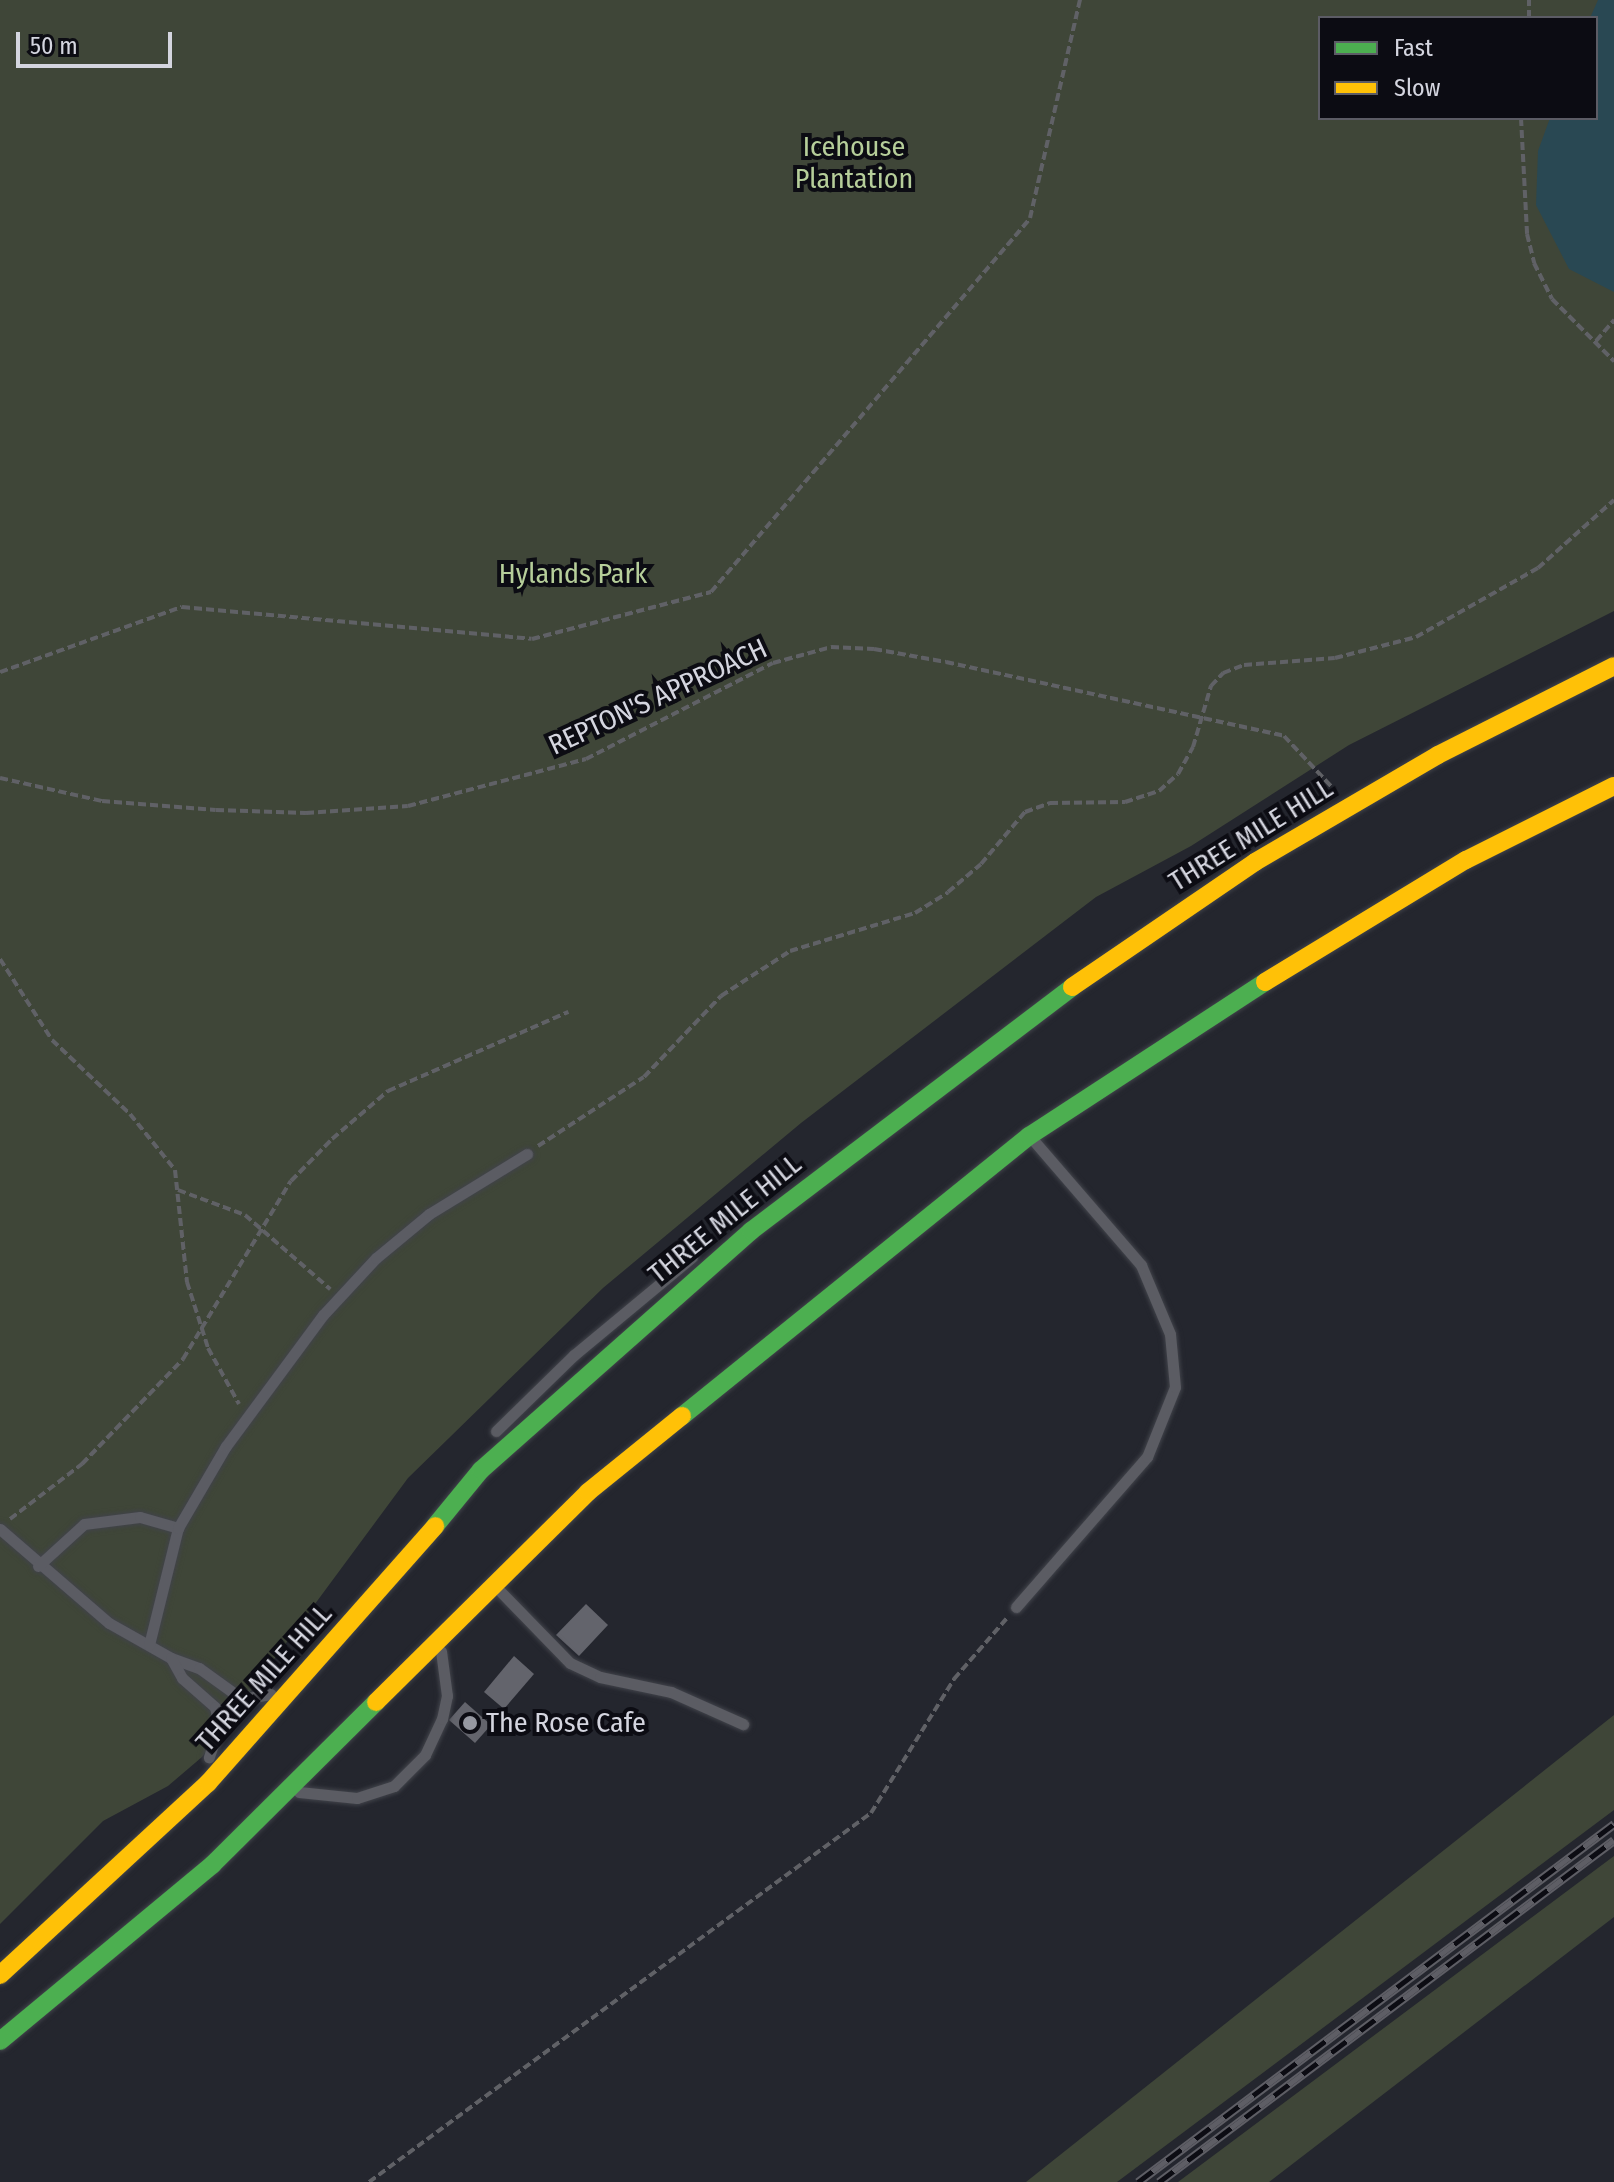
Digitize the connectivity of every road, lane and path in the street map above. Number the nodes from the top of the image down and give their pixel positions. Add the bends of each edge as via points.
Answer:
1 (1080, 0) edge
2 (1521, 120) edge
3 (1614, 320) edge
4 (1596, 341) junction
5 (1614, 361) edge
6 (1614, 500) edge
7 (1607, 509) junction
8 (1614, 516) edge
9 (1614, 666) edge
10 (0, 672) edge
11 (1201, 717) junction
12 (1314, 771) dead end
13 (0, 778) edge
14 (1614, 786) edge
15 (0, 959) edge
16 (568, 1012) dead end
17 (884, 1126) junction
18 (1029, 1136) junction
19 (527, 1154) joint
20 (178, 1190) junction
21 (761, 1205) dead end
22 (262, 1226) junction
23 (702, 1250) dead end
24 (337, 1299) junction
25 (203, 1332) junction
26 (247, 1416) junction
27 (488, 1439) dead end
28 (460, 1472) dead end
29 (0, 1528) edge
30 (178, 1528) junction
31 (38, 1566) junction
32 (492, 1583) junction
33 (379, 1593) junction
34 (1016, 1607) joint
35 (439, 1638) junction
36 (149, 1645) junction
37 (171, 1658) junction
38 (296, 1681) junction
39 (743, 1724) dead end
40 (205, 1764) dead end
41 (289, 1790) junction
42 (172, 1796) dead end
43 (0, 1974) edge
44 (0, 2041) edge
45 (369, 2182) edge

1 - 10 path via 1030,218 711,592 532,639 182,607
2 - 4 path via 1527,234 1534,263 1552,299
3 - 4 path
4 - 5 path
6 - 7 path
7 - 8 path
7 - 11 path via 1516,583 1416,637 1335,658 1244,665 1223,673 1211,686
9 - 17 highway, THREE MILE HILL via 1438,755 1255,862 1111,957
11 - 12 path, REPTON'S APPROACH via 1284,736
11 - 13 path, REPTON'S APPROACH via 889,651 831,647 773,663 586,759 408,806 306,813 216,810 102,801
11 - 19 path via 1178,774 1159,791 1125,802 1050,803 1025,812 981,864 948,892 915,913 790,951 721,996 644,1077
14 - 18 highway via 1466,860 1342,932 1122,1070
15 - 20 path via 52,1040 130,1114 175,1170
16 - 22 path via 388,1091 302,1169
17 - 21 lane
17 - 33 highway, THREE MILE HILL via 643,1323 481,1470
18 - 32 highway via 640,1448
18 - 34 lane via 1141,1265 1157,1296 1176,1361 1164,1424 1147,1457
19 - 24 lane via 429,1214
20 - 22 path via 226,1205
20 - 25 path via 187,1282
22 - 24 path
22 - 25 path
23 - 27 lane via 574,1355
24 - 26 lane
25 - 26 path via 220,1374
25 - 29 path via 82,1464
26 - 30 lane
28 - 33 lane
29 - 31 lane
30 - 31 lane via 140,1517 84,1524
30 - 36 lane
31 - 36 lane via 109,1623
32 - 35 highway
32 - 39 lane via 570,1663 600,1677 671,1692
33 - 38 highway, THREE MILE HILL
34 - 45 path via 954,1679 871,1813
35 - 41 highway
35 - 41 lane via 447,1696 425,1755 378,1795
36 - 37 lane
37 - 38 lane via 199,1668 242,1699 268,1695
37 - 40 lane via 182,1678 215,1707 219,1726
38 - 43 highway, THREE MILE HILL via 162,1830
41 - 44 highway via 134,1933
42 - 43 lane via 49,1913

